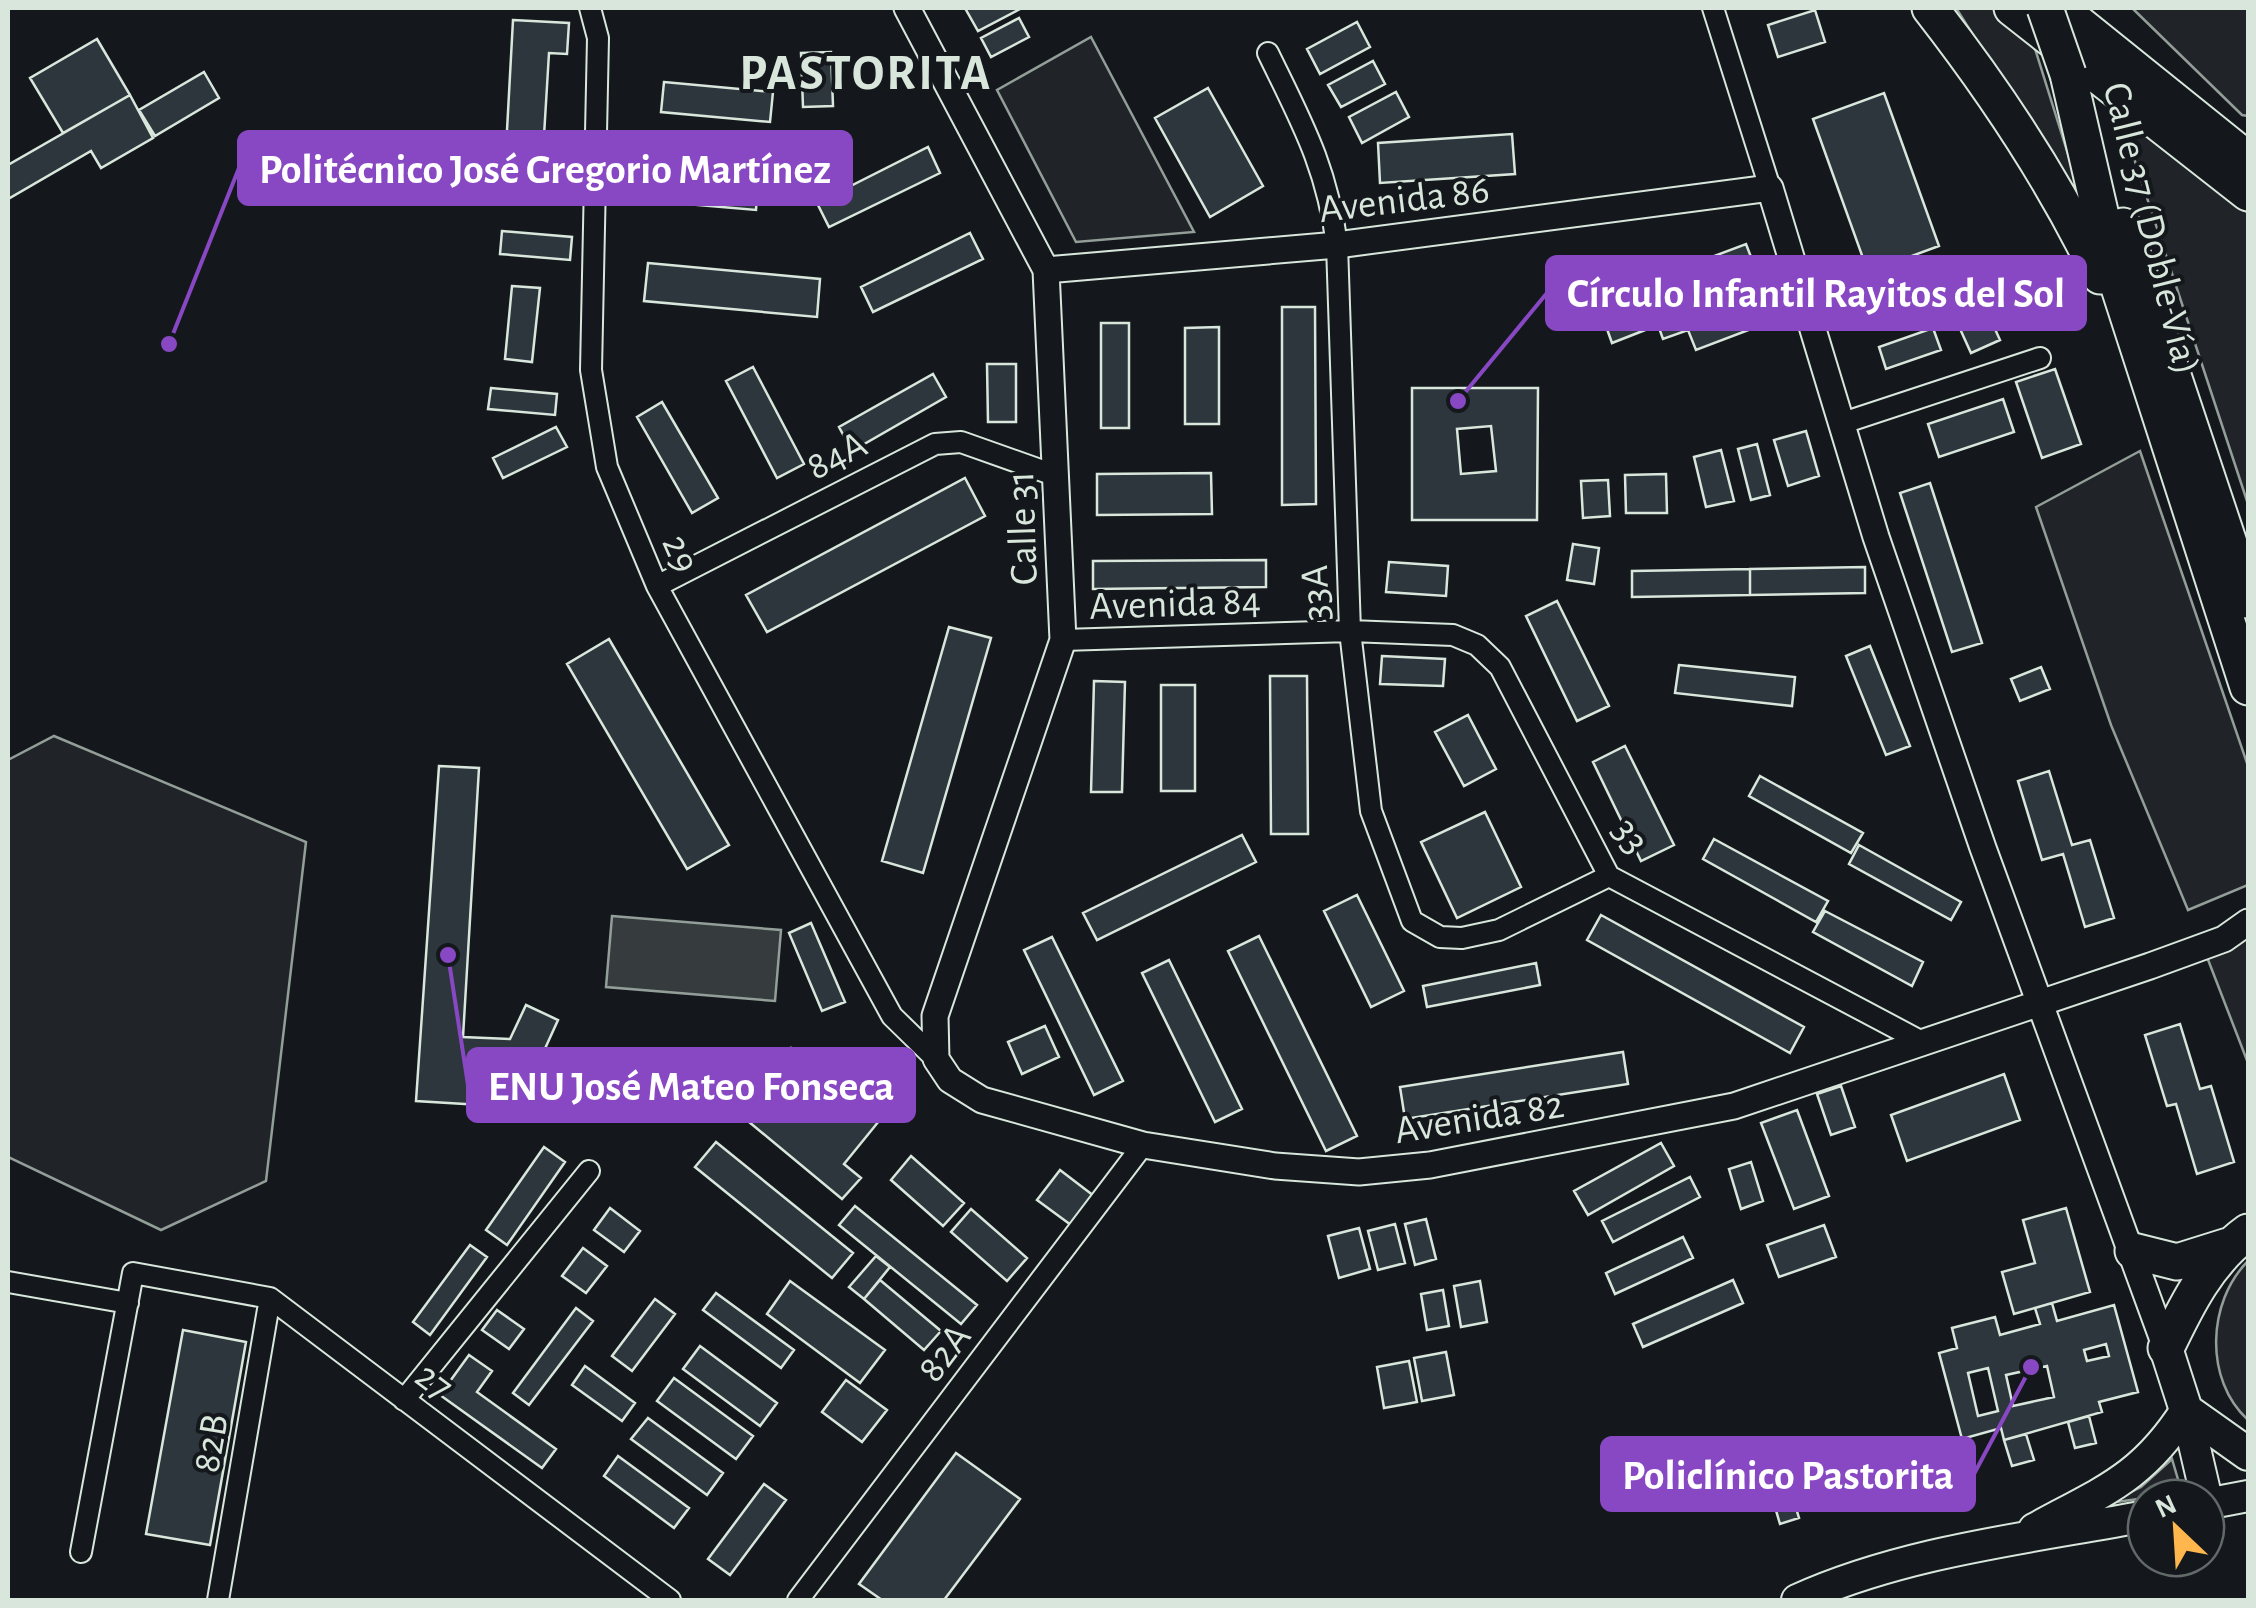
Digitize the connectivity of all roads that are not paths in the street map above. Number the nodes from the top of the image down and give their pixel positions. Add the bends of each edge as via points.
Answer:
1 (590, 8) edge
2 (907, 8) edge
3 (1713, 8) edge
4 (1930, 8) edge
5 (2012, 8) edge
6 (2045, 8) edge
7 (2060, 8) edge
8 (1268, 53) dead end
9 (2068, 74) junction
10 (2207, 127) junction
11 (2248, 137) edge
12 (2248, 160) edge
13 (1770, 188) junction
14 (2248, 193) edge
15 (1337, 245) junction
16 (1046, 270) junction
17 (2040, 358) dead end
18 (2142, 366) junction
19 (1843, 423) junction
20 (1057, 476) junction
21 (657, 586) junction
22 (2248, 600) edge
23 (1350, 631) junction
24 (1063, 640) junction
25 (2248, 687) edge
26 (1609, 876) junction
27 (2248, 922) edge
28 (2040, 1002) junction
29 (1924, 1042) junction
30 (936, 1058) junction
31 (1144, 1145) junction
32 (589, 1172) dead end
33 (2239, 1238) edge
34 (2134, 1251) junction
35 (8, 1282) edge
36 (270, 1298) junction
37 (128, 1303) junction
38 (2166, 1348) junction
39 (404, 1400) junction
40 (2186, 1410) junction
41 (2248, 1454) edge
42 (2201, 1478) edge
43 (2126, 1520) edge
44 (2010, 1542) junction
45 (81, 1552) dead end
46 (218, 1600) edge
47 (670, 1600) edge
48 (798, 1600) edge
49 (1797, 1600) edge

1 - 21 street, 29 via 598,38 591,370 607,467
2 - 16 street, Calle 31
3 - 13 street
4 - 18 highway via 1976,68 2084,242
5 - 14 highway
6 - 9 highway, bridge
7 - 10 highway
8 - 15 street, 33A via 1321,161
9 - 18 highway, Calle 37 (Doble Vía)
9 - 22 highway, Calle 37 (Doble Vía)
10 - 11 highway
10 - 12 highway
13 - 15 street, Avenida 86
13 - 19 street
15 - 16 street, Avenida 86
15 - 23 street, 33A
16 - 20 street, Calle 31
17 - 19 street
18 - 25 highway, Calle 37 (Doble Vía)
19 - 28 street via 1876,537
20 - 21 street, 84A via 961,442 935,444
20 - 24 street, Calle 31
21 - 30 street, 29 via 892,1016
23 - 24 street, Avenida 84
23 - 26 street, 33 via 1454,635 1500,667
23 - 26 street, 33A via 1371,811 1412,921 1440,936 1498,930
24 - 30 street, Calle 31 via 935,1016
26 - 29 street, 33
27 - 28 street, Avenida 82 via 2224,939
28 - 29 street, Avenida 82
28 - 34 street
29 - 31 street, Avenida 82 via 1716,1111 1430,1165 1359,1172
30 - 31 street, Avenida 82 via 950,1080 982,1100
31 - 48 street, 82A
32 - 39 street
33 - 34 highway via 2177,1262
33 - 38 highway via 2192,1292
34 - 38 street
35 - 37 street
36 - 37 street, 27 via 133,1273
36 - 39 street, 27
36 - 46 street, 82B
37 - 45 street
38 - 40 main road
39 - 47 street, 27
40 - 41 main road
40 - 42 main road
40 - 44 main road via 2161,1449 2128,1480
43 - 44 main road
44 - 49 main road via 1915,1560

